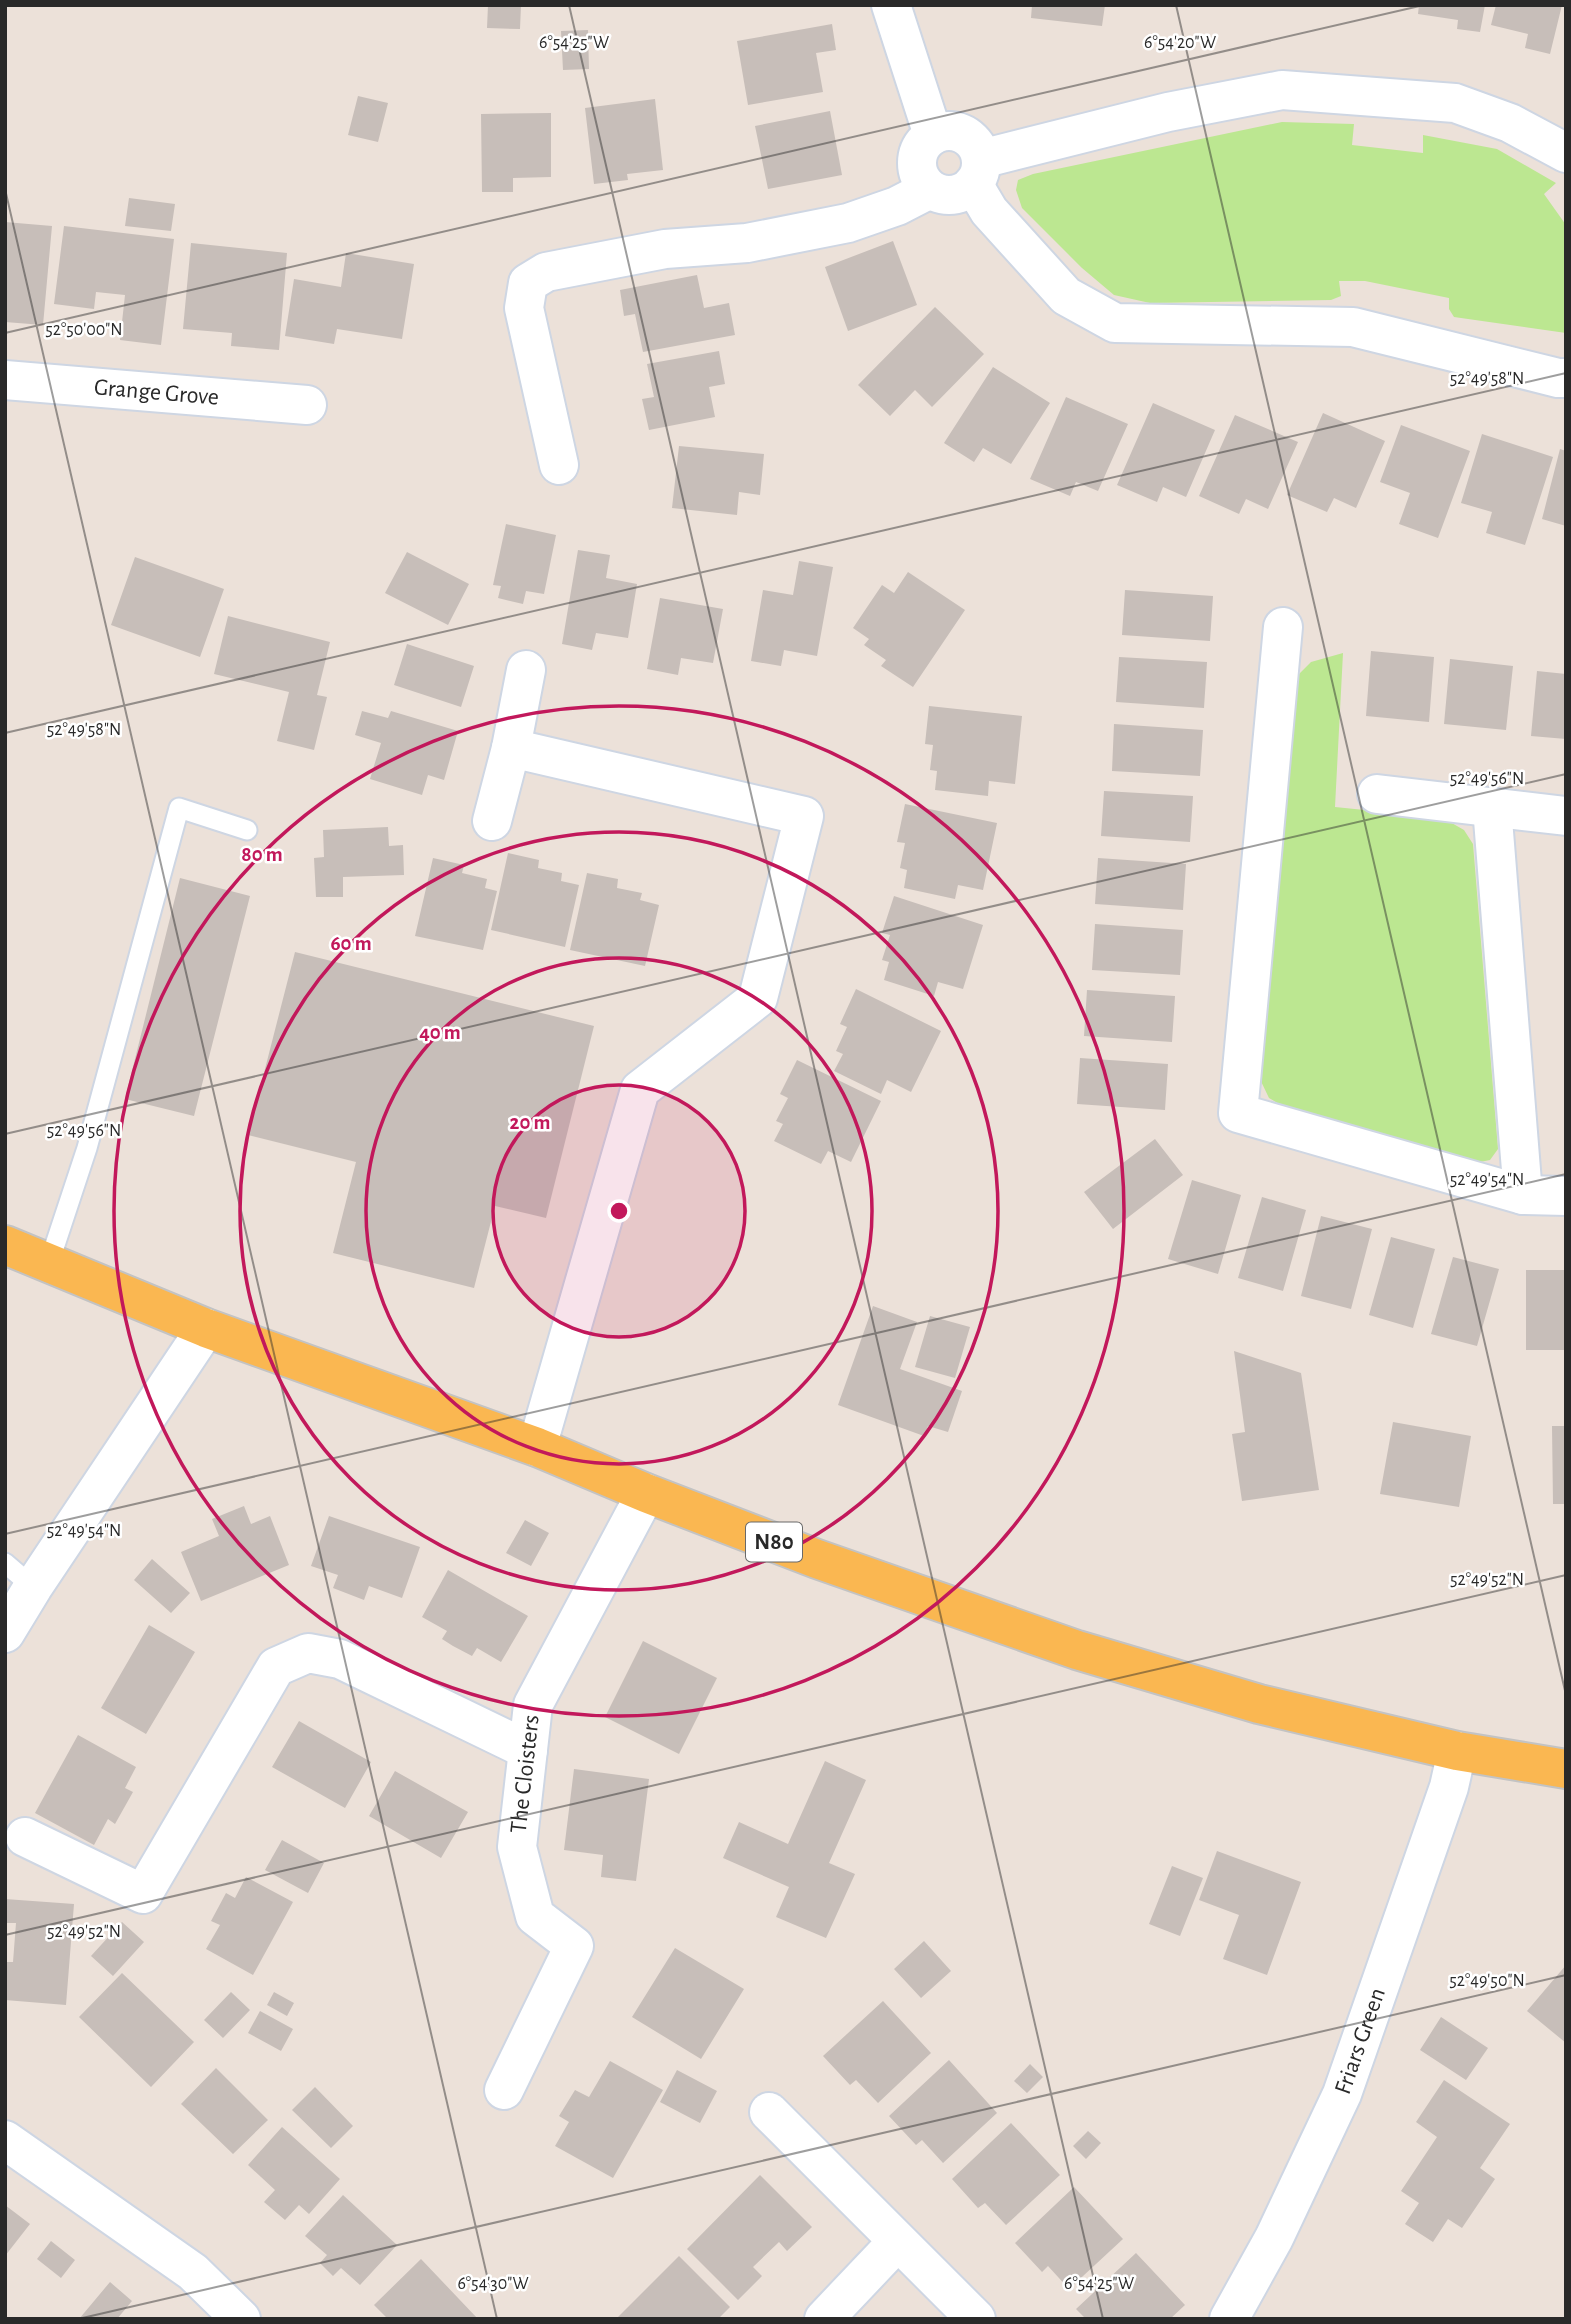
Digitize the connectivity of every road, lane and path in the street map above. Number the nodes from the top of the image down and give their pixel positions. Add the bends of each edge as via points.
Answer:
1 (891, 5) edge
2 (933, 135) junction
3 (1566, 153) edge
4 (977, 172) junction
5 (930, 189) junction
6 (1566, 378) edge
7 (5, 380) edge
8 (307, 405) dead end
9 (559, 465) dead end
10 (1283, 627) dead end
11 (526, 670) dead end
12 (511, 748) junction
13 (1377, 794) dead end
14 (1492, 807) junction
15 (1566, 816) edge
16 (492, 821) dead end
17 (247, 830) dead end
18 (1522, 1195) junction
19 (1566, 1196) edge
20 (5, 1245) edge
21 (49, 1263) junction
22 (206, 1328) junction
23 (537, 1447) junction
24 (646, 1493) junction
25 (19, 1575) edge
26 (5, 1633) edge
27 (528, 1750) junction
28 (1457, 1751) junction
29 (1566, 1769) edge
30 (25, 1837) dead end
31 (504, 2090) dead end
32 (769, 2112) dead end
33 (5, 2140) edge
34 (897, 2242) junction
35 (241, 2319) edge
36 (824, 2319) edge
37 (976, 2319) edge
38 (1229, 2319) edge

1 - 2 street
2 - 4 street via 953,131 972,140 978,149
2 - 5 street via 919,151 917,162
3 - 4 street via 1510,123 1455,103 1282,89 1168,111
4 - 5 street via 964,191 950,195
4 - 6 street via 989,211 1066,296 1115,323 1353,327
5 - 9 street via 848,223 747,243 666,249 546,272 528,283 524,308
7 - 8 street, Grange Grove
10 - 18 street via 1238,1113
11 - 12 street
12 - 16 street
12 - 23 street via 804,816 758,998 640,1090
13 - 14 street
14 - 15 street
14 - 18 street
17 - 21 lane via 179,808 87,1149
18 - 19 street
20 - 21 main road, N80
21 - 22 main road, N80
22 - 23 main road, N80
22 - 25 street
23 - 24 main road, N80
24 - 27 street, The Cloisters via 533,1705
24 - 28 main road, N80 via 1077,1650 1259,1704
25 - 26 street
27 - 30 street via 340,1659 308,1653 276,1667 143,1894
27 - 31 street, The Cloisters via 517,1847 535,1916 574,1946
28 - 29 main road, N80
28 - 38 street, Friars Green via 1445,1800 1342,2094 1274,2238
32 - 34 street
33 - 35 street via 193,2272
34 - 36 street
34 - 37 street

